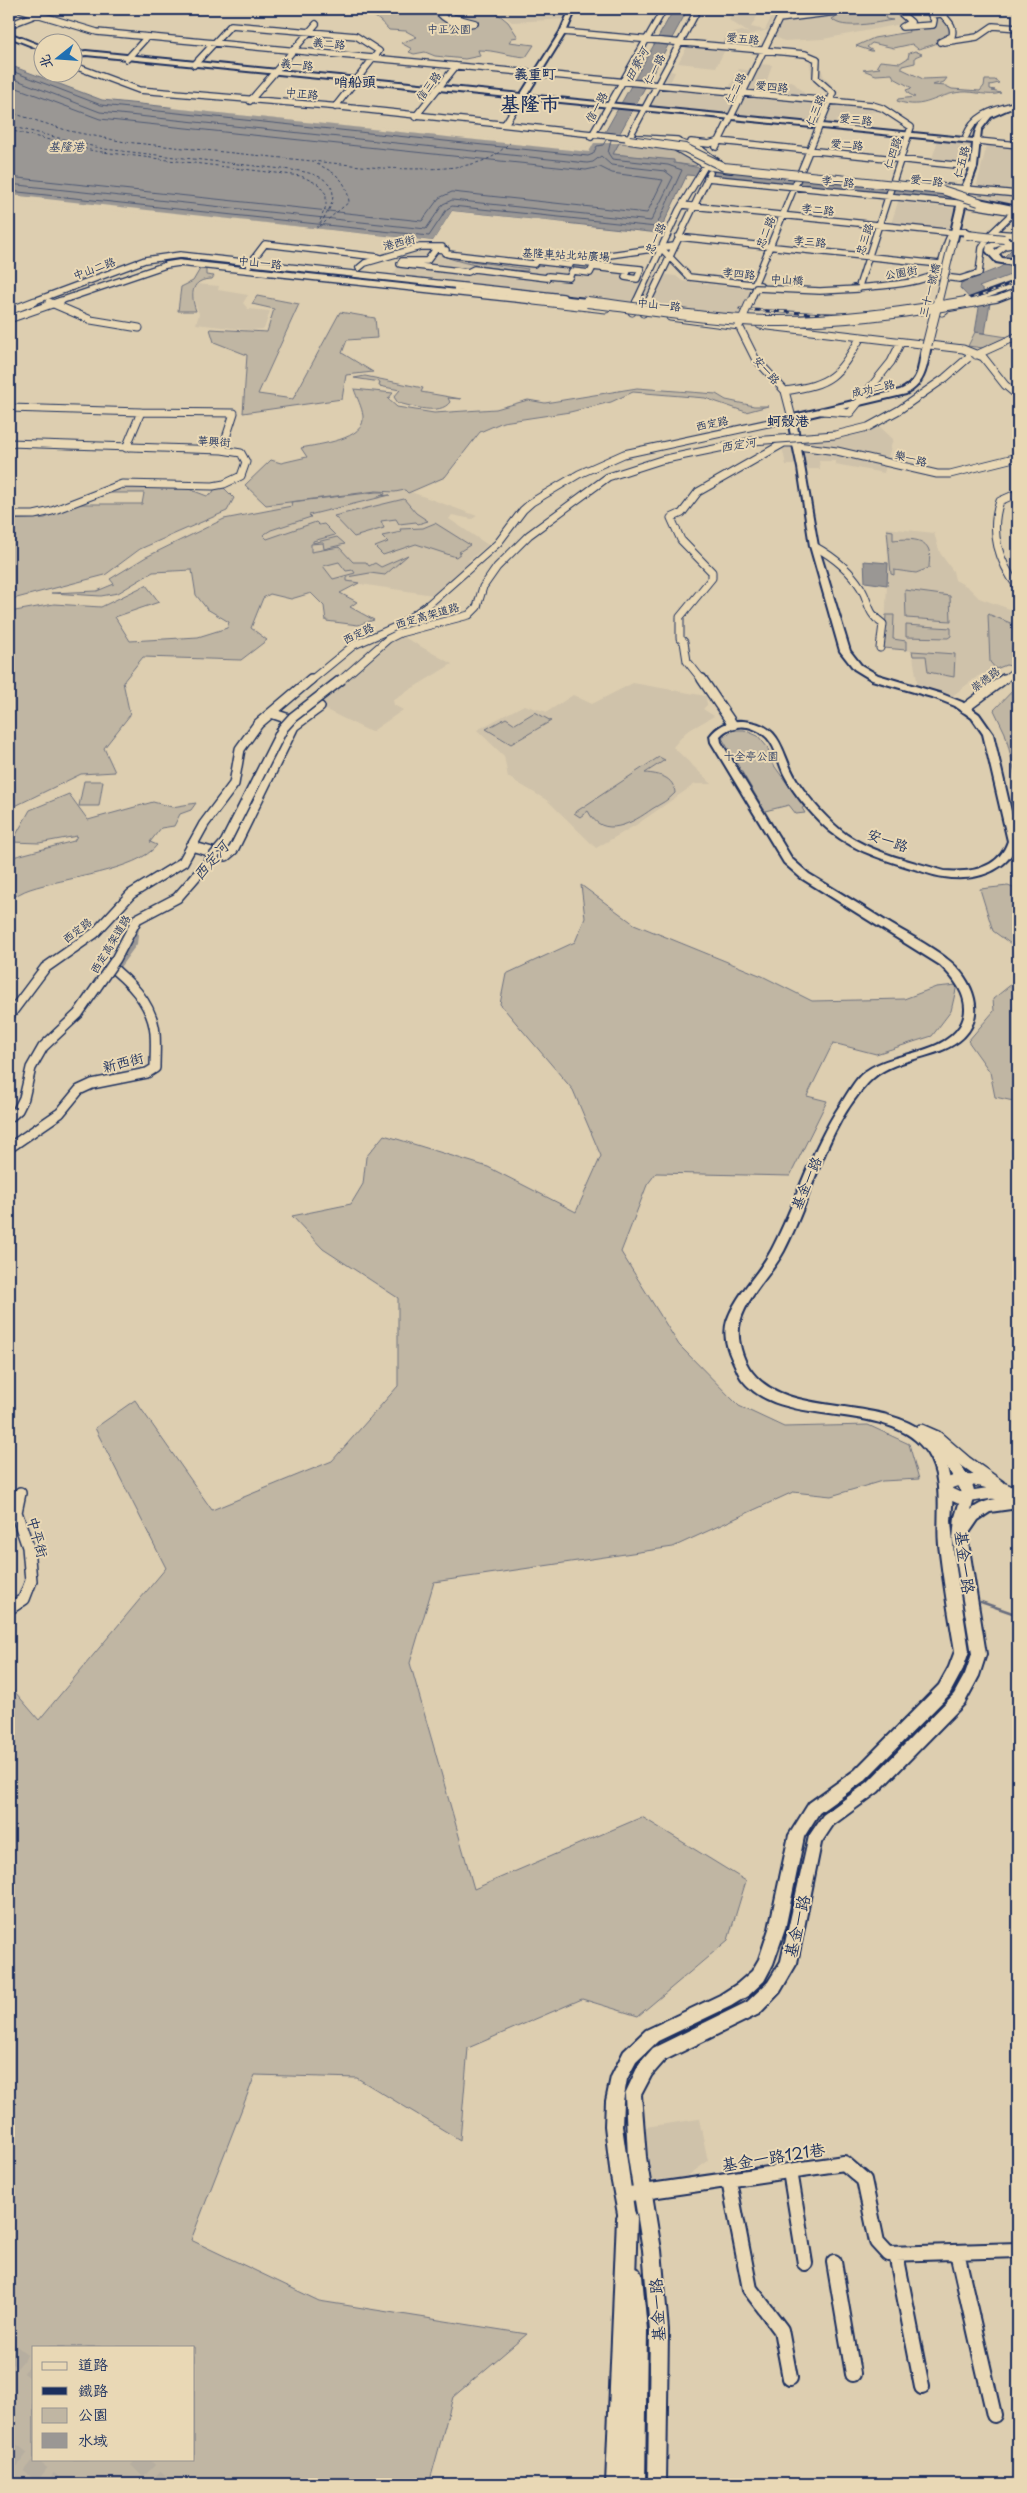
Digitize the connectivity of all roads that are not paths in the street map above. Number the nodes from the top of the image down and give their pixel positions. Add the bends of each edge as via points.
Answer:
1 (20, 9) edge
2 (436, 9) edge
3 (448, 9) edge
4 (573, 9) edge
5 (664, 9) edge
6 (698, 9) edge
7 (784, 9) edge
8 (861, 9) edge
9 (896, 9) edge
10 (37, 12) edge
11 (9, 18) edge
12 (779, 19) junction
13 (18, 21) junction
14 (316, 24) dead end
15 (9, 25) edge
16 (1018, 28) edge
17 (309, 32) junction
18 (563, 32) junction
19 (9, 35) edge
20 (147, 36) junction
21 (9, 40) edge
22 (646, 40) junction
23 (678, 42) junction
24 (215, 43) junction
25 (32, 44) edge
26 (32, 48) edge
27 (293, 50) junction
28 (764, 50) junction
29 (82, 54) edge
30 (805, 54) joint
31 (128, 58) junction
32 (374, 58) junction
33 (195, 65) junction
34 (456, 66) junction
35 (82, 71) edge
36 (274, 72) junction
37 (537, 74) junction
38 (356, 80) junction
39 (622, 82) junction
40 (656, 86) junction
41 (438, 88) junction
42 (744, 94) junction
43 (522, 96) junction
44 (251, 100) junction
45 (830, 101) junction
46 (608, 105) junction
47 (1017, 105) edge
48 (335, 107) junction
49 (644, 109) junction
50 (885, 110) joint
51 (416, 116) junction
52 (732, 117) junction
53 (505, 124) junction
54 (819, 126) junction
55 (908, 134) junction
56 (592, 135) junction
57 (966, 136) dead end
58 (626, 139) junction
59 (671, 140) junction
60 (978, 141) junction
61 (719, 142) junction
62 (1018, 144) edge
63 (694, 147) junction
64 (809, 150) junction
65 (691, 155) junction
66 (714, 159) junction
67 (900, 159) junction
68 (704, 164) junction
69 (974, 167) junction
70 (699, 173) joint
71 (709, 173) junction
72 (799, 174) junction
73 (892, 184) junction
74 (794, 186) junction
75 (965, 192) junction
76 (1018, 194) edge
77 (889, 196) junction
78 (964, 203) junction
79 (682, 204) junction
80 (694, 205) junction
81 (1017, 211) edge
82 (783, 214) junction
83 (880, 224) junction
84 (954, 234) junction
85 (990, 236) junction
86 (678, 237) junction
87 (1018, 240) edge
88 (674, 246) junction
89 (770, 246) junction
90 (661, 248) junction
91 (349, 253) junction
92 (996, 253) dead end
93 (669, 254) junction
94 (383, 257) junction
95 (869, 257) junction
96 (186, 259) junction
97 (1018, 263) edge
98 (940, 264) junction
99 (248, 266) junction
100 (677, 266) junction
101 (664, 267) junction
102 (360, 270) junction
103 (452, 270) joint
104 (932, 276) junction
105 (1018, 284) edge
106 (754, 285) junction
107 (457, 288) junction
108 (858, 289) junction
109 (1018, 290) edge
110 (48, 301) junction
111 (970, 303) junction
112 (634, 309) junction
113 (644, 310) junction
114 (9, 311) edge
115 (942, 312) dead end
116 (9, 315) edge
117 (659, 315) junction
118 (9, 319) edge
119 (739, 326) junction
120 (139, 328) dead end
121 (1018, 336) edge
122 (861, 337) junction
123 (901, 342) junction
124 (927, 345) junction
125 (978, 354) junction
126 (785, 391) junction
127 (1018, 396) edge
128 (859, 402) junction
129 (9, 408) edge
130 (141, 412) junction
131 (792, 418) junction
132 (796, 441) junction
133 (9, 443) edge
134 (126, 448) junction
135 (222, 450) junction
136 (1018, 457) edge
137 (1018, 493) edge
138 (9, 515) edge
139 (814, 546) junction
140 (1018, 588) edge
141 (880, 648) dead end
142 (1018, 669) edge
143 (320, 707) dead end
144 (965, 708) junction
145 (271, 713) junction
146 (299, 722) junction
147 (733, 724) junction
148 (191, 846) junction
149 (105, 962) dead end
150 (9, 1016) edge
151 (9, 1118) edge
152 (9, 1148) edge
153 (897, 1423) junction
154 (921, 1430) junction
155 (962, 1479) junction
156 (1000, 1486) junction
157 (945, 1489) junction
158 (20, 1493) dead end
159 (1018, 1495) edge
160 (968, 1497) junction
161 (1018, 1503) edge
162 (960, 1540) junction
163 (9, 1609) edge
164 (790, 2171) junction
165 (729, 2181) junction
166 (643, 2192) junction
167 (623, 2195) junction
168 (637, 2217) junction
169 (1018, 2250) edge
170 (957, 2252) junction
171 (896, 2254) junction
172 (834, 2262) dead end
173 (805, 2263) dead end
174 (853, 2374) dead end
175 (790, 2378) dead end
176 (922, 2387) dead end
177 (994, 2415) dead end
178 (616, 2484) edge
179 (636, 2484) edge
180 (658, 2484) edge

1 - 10 street, 義二路
2 - 3 street via 449,21 475,24 452,17
4 - 18 main road
5 - 22 street, 信一路
6 - 23 street, 仁一路
7 - 12 street, 仁二路
8 - 12 street
9 - 16 street via 911,22 902,27 933,25 932,13 942,14 953,27 952,36 939,43 974,38 994,26
10 - 13 street
10 - 20 street, 義二路 via 86,31
11 - 13 street
12 - 28 street, 仁二路
13 - 15 street
14 - 17 street
17 - 24 street via 230,26
17 - 27 street
17 - 32 street via 356,36 379,51
18 - 22 street, 愛五路
18 - 37 main road
19 - 25 main road
20 - 24 street, 義二路
20 - 31 street
21 - 26 main road
22 - 23 street, 愛五路
22 - 39 street, 信一路
23 - 28 street, 愛五路
23 - 40 street, 仁一路
24 - 27 street, 義二路
24 - 33 street
27 - 32 street, 義二路
27 - 36 street
28 - 30 street, 愛五路
28 - 42 street, 仁二路
29 - 31 main road, 義一路
30 - 45 street, 仁三路 via 817,59 816,78 834,93
31 - 33 main road, 義一路
32 - 34 street, 義二路
32 - 38 street
33 - 36 main road, 義一路
34 - 37 street, 義二路
34 - 41 street, 信三路
35 - 44 street, 中正路 via 136,92
36 - 38 main road, 義一路
36 - 44 street
37 - 39 street, 義二路
37 - 43 main road
38 - 41 main road, 義一路
38 - 48 street
39 - 40 street, 愛四路
39 - 46 street, 信一路
40 - 42 street, 愛四路
40 - 49 street, 仁一路
41 - 43 main road, 義一路
41 - 51 street, 信三路
42 - 45 street, 愛四路
42 - 52 street, 仁二路
43 - 46 main road, 義一路
43 - 53 street
44 - 48 street, 中正路
44 - 51 street, 中正路
45 - 50 street, 愛四路 via 872,105
45 - 54 street, 仁三路
46 - 49 main road, 義一路
46 - 56 street, 信一路
47 - 57 street via 974,119
47 - 60 main road via 995,117
48 - 51 street, 中正路
49 - 52 main road, 愛三路
49 - 58 street, 仁一路
50 - 55 street, 仁四路 via 911,126
51 - 53 street, 中正路
51 - 56 street, 中正路
52 - 54 main road, 愛三路
52 - 61 street, 仁二路
53 - 56 street, 中正路
54 - 55 main road, 愛三路
54 - 64 street, 仁三路
55 - 60 main road, 愛三路
55 - 67 street, 仁四路
56 - 58 street
58 - 59 street, 愛一路
58 - 65 street, 愛一路 via 669,147
58 - 81 highway, bridge via 684,148 724,167 948,191
59 - 61 street, 愛一路
59 - 63 street, 愛一路
60 - 62 street
60 - 69 main road, 仁五路
61 - 64 street, 愛二路
61 - 66 street, 仁二路
63 - 65 street
63 - 66 street, 愛一路
64 - 67 street, 愛二路
64 - 72 street, 仁三路
65 - 68 street, 愛一路
66 - 68 street, 仁二路
66 - 71 street, 仁二路
66 - 72 street, 愛一路 via 723,164
67 - 69 street, 愛二路
67 - 73 street, 仁四路
68 - 70 street, 仁二路
68 - 71 street, 愛一路
69 - 75 main road, 仁五路
70 - 79 street, 忠一路
71 - 72 street, 愛一路
71 - 74 street, 孝一路
71 - 80 street, 忠一路
72 - 73 street, 愛一路
72 - 74 street, 仁三路
73 - 75 street, 愛一路
73 - 77 street, 仁四路
74 - 77 street, 孝一路
74 - 82 street, 忠二路
75 - 76 street, 愛一路
75 - 78 main road, 仁五路, bridge
77 - 78 street, 孝一路
77 - 83 street, 忠三路
78 - 81 street, 孝一路
78 - 84 main road, 三十一號橋
79 - 80 street, 孝二路
79 - 90 street, 忠一路
80 - 82 street, 孝二路
80 - 86 street, 忠一路
81 - 85 street
82 - 83 street, 孝二路
82 - 89 street, 忠二路
83 - 84 street, 孝二路
83 - 95 street, 忠三路
84 - 87 highway, bridge
84 - 98 street, 公園街 via 946,240
84 - 124 main road, 三十一號橋, bridge
85 - 87 street
85 - 104 street via 982,248 978,273 960,279
86 - 88 street, 忠一路
86 - 89 street, 孝三路
87 - 92 street
87 - 97 highway via 998,243 990,251 999,260
88 - 90 street, 港西街
88 - 93 street, 忠一路
89 - 95 street, 孝三路
89 - 106 street, 忠二路
90 - 93 street, 孝四路
90 - 94 street, 港西街 via 570,260 430,246
90 - 112 street, 忠一路
91 - 94 street, 港西街
91 - 99 street, 港西街 via 265,244
91 - 102 street
93 - 100 street, 孝四路
93 - 101 street, 忠一路
94 - 102 street via 365,263
95 - 98 street, 孝三路
95 - 108 street, 忠三路
96 - 99 street, 中山一路
96 - 99 street, 中山一路
96 - 110 street, 中山二路
96 - 110 street, 中山二路 via 151,259
98 - 104 street, 公園街
99 - 102 street, 中山一路
99 - 107 street, 中山一路
100 - 101 street
100 - 106 street, 孝四路 via 693,278
101 - 113 street, 忠一路
102 - 107 street, 中山一路
103 - 103 street, 基隆車站北站廣場 via 468,272 474,269 568,278 572,271 590,273 593,267 628,271 625,277 637,278 641,270 571,262 570,265 536,261 534,264 448,254 446,250 436,249 427,261 402,260 400,264
104 - 108 street, 公園街
105 - 111 highway
106 - 108 street, 孝四路
107 - 111 highway, bridge via 736,319 784,321 861,317
107 - 112 street, 中山一路
107 - 112 street, 中山一路
108 - 119 street, 中山橋, bridge via 756,288
109 - 111 highway
109 - 111 street via 997,299
110 - 114 street, 中山二路
110 - 116 street, 中山二路
110 - 118 street, 中山二路
110 - 120 street via 91,320
111 - 115 street
112 - 113 street, 中山一路
113 - 117 street, 中山一路
113 - 122 street, 中山一路 via 771,320
117 - 119 street
117 - 122 street, 中山一路
119 - 126 street, 安一路 via 755,358
121 - 125 street, 西定高架道路
122 - 123 street, 中山一路
122 - 126 street via 842,368 827,382
123 - 124 street, 中山一路
123 - 128 street via 891,362
124 - 125 street, 中山一路
124 - 128 main road, 成功二路 via 918,384 903,392
125 - 127 street
125 - 151 street, 西定高架道路, bridge via 968,358 899,410 860,429 825,436 753,441 661,460 608,477 514,549 482,587 477,607 469,615 400,633 378,646 283,728 225,843 182,894 137,919 116,959 78,1014 43,1047 31,1068 24,1098
126 - 131 street, 安一路
128 - 131 main road, 成功二路
129 - 130 street
130 - 134 street
130 - 135 street via 234,413
131 - 132 main road, 安一路
131 - 145 street, 西定路 via 634,452 601,462 579,474 532,502 498,543 428,604 400,625 354,645
132 - 136 street, 樂一路 via 937,474 950,474
132 - 139 main road, 安一路
132 - 147 street via 784,443 698,492 682,513 671,518 681,540 712,572 712,578 680,617 683,652 691,669
133 - 134 street, 華興街
134 - 135 street, 華興街
135 - 138 street, 華興街 via 241,453 246,462 241,476 224,484 132,482 52,511
137 - 140 street via 1000,501 995,532 1003,564
139 - 141 street via 831,554 860,587 865,606 872,617 883,624
139 - 144 main road, 安一路 via 844,651 853,663 874,677
142 - 144 street, 崇德路
143 - 146 street
144 - 147 main road, 安一路 via 978,718 988,734 1013,842 1011,853 1001,862 962,875 943,874 863,848 846,839 791,779 768,733 754,726
145 - 146 street
145 - 148 street, 西定路 via 244,743 238,756 234,784
146 - 148 street, bridge via 280,751 234,850 226,856
147 - 153 main road, 基金一路 via 719,731 715,736 716,742 788,861 804,876 874,916 949,966 970,999 969,1021 960,1035 944,1045 885,1066 867,1076 856,1089 828,1132 778,1250 740,1307 732,1330 738,1361 751,1382 780,1400 853,1411
148 - 150 street, 西定路 via 180,865 131,894 95,932 45,968
149 - 152 street, 新西街 via 134,987 149,1010 154,1027 154,1068 147,1073 92,1084 79,1090 60,1113
153 - 154 main road, 基金一路
153 - 157 main road, 基金一路 via 919,1436 931,1448
154 - 155 main road, 基金一路 via 939,1445
154 - 156 street via 937,1437
155 - 156 street
155 - 157 street via 948,1481
155 - 160 main road, 基金一路
156 - 159 street
157 - 160 street via 955,1498
157 - 167 main road, 基金一路 via 944,1526 962,1651 956,1670 944,1690 860,1775 814,1808 802,1824 797,1834 771,1955 758,1976 741,1992 647,2039 628,2059 615,2092 613,2108
158 - 163 street, 中平街 via 16,1512 28,1546 31,1581 24,1599
159 - 160 street via 992,1493
160 - 162 main road, 基金一路
161 - 162 main road via 993,1505 976,1512
162 - 166 main road, 基金一路 via 979,1654 972,1676 959,1699 873,1787 828,1820 818,1833 789,1963 774,1987 753,2008 660,2054 645,2070 633,2094
164 - 165 street, 基金一路121巷
164 - 171 street, 基金一路121巷 via 844,2164 864,2180 877,2242 888,2254
164 - 173 street
165 - 166 street, 基金一路121巷
165 - 175 street via 750,2289 781,2330
166 - 167 street, 基金一路121巷
166 - 168 main road, 基金一路
167 - 168 main road, 基金一路
168 - 178 highway
168 - 179 main road, 基金一路
168 - 180 main road, 基金一路 via 652,2250 659,2330
169 - 170 street
170 - 171 street
170 - 177 street
171 - 176 street
172 - 174 street

